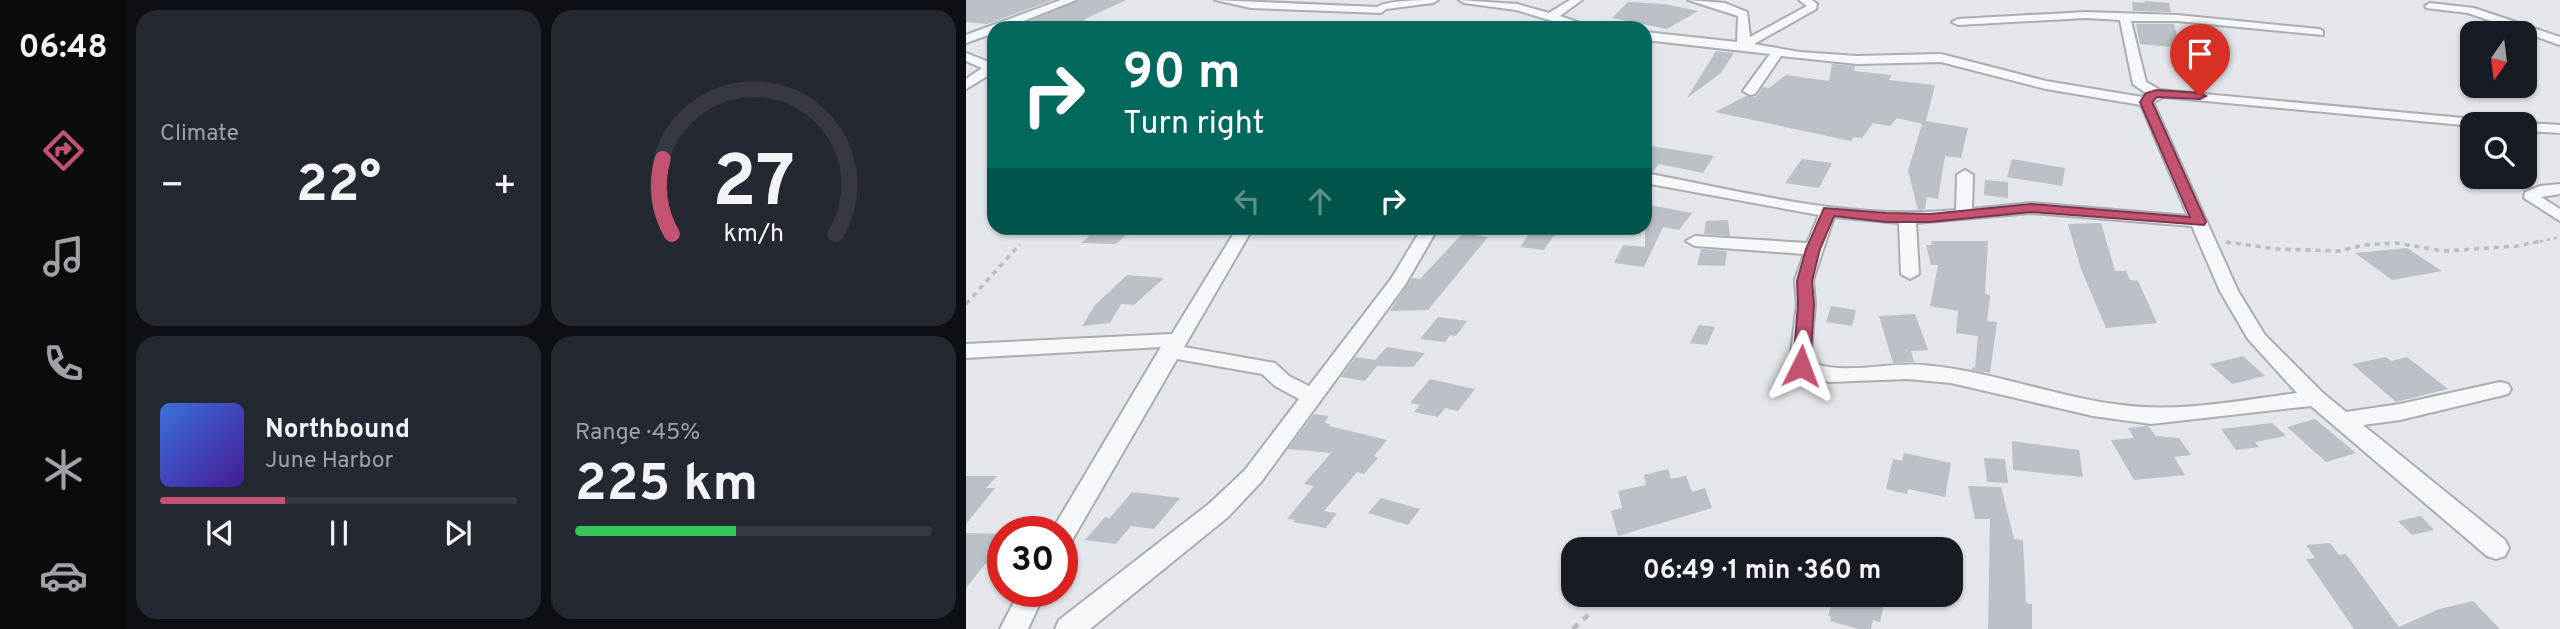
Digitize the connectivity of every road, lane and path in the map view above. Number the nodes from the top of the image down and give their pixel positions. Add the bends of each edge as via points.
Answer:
1 (1072, 0) edge
2 (1220, 0) edge
3 (1433, 0) edge
4 (1464, 0) edge
5 (1577, 0) edge
6 (1693, 0) edge
7 (1804, 0) edge
8 (1491, 1) edge
9 (2430, 6) dead end
10 (1382, 9) edge
11 (2125, 17) junction
12 (1549, 18) junction
13 (1014, 21) edge
14 (1561, 21) edge
15 (1958, 22) dead end
16 (966, 26) edge
17 (987, 30) edge
18 (987, 31) edge
19 (2319, 33) dead end
20 (1652, 37) edge
21 (966, 39) edge
22 (2560, 41) edge
23 (1742, 46) junction
24 (1777, 54) junction
25 (966, 57) edge
26 (987, 66) edge
27 (987, 72) edge
28 (966, 85) edge
29 (1750, 90) dead end
30 (2151, 98) junction
31 (2460, 121) edge
32 (2537, 128) edge
33 (2560, 129) edge
34 (1965, 175) dead end
35 (1652, 179) edge
36 (2560, 189) edge
37 (1829, 211) junction
38 (1964, 213) junction
39 (2560, 216) edge
40 (1907, 218) junction
41 (2199, 222) junction
42 (1241, 235) edge
43 (1426, 235) edge
44 (2560, 237) edge
45 (2207, 239) junction
46 (1695, 241) dead end
47 (1020, 244) dead end
48 (1813, 249) junction
49 (1910, 274) dead end
50 (966, 304) edge
51 (1173, 346) junction
52 (966, 351) edge
53 (2500, 389) dead end
54 (1312, 396) junction
55 (2315, 398) junction
56 (2343, 420) junction
57 (1073, 516) edge
58 (2496, 548) dead end
59 (1025, 607) edge
60 (1588, 615) dead end
61 (1014, 629) edge
62 (1069, 629) edge
63 (1573, 629) edge

1 - 13 street
2 - 10 street
3 - 10 street
4 - 8 street
5 - 12 street
6 - 23 street via 1742,14
7 - 23 street via 1812,7
8 - 12 street
9 - 22 street via 2470,10
11 - 15 street
11 - 19 street
11 - 30 street via 2140,84
12 - 14 street
16 - 17 street
18 - 21 street
20 - 23 street
23 - 24 street
24 - 29 street
24 - 30 street via 1857,60 1941,58 2046,85
25 - 26 street
27 - 28 street
30 - 31 street via 2294,104
30 - 41 street
32 - 33 street
34 - 38 street
35 - 37 street
36 - 39 street via 2531,195
37 - 40 street
37 - 48 street
38 - 40 street
38 - 41 street via 2031,208
40 - 49 street
41 - 45 street
42 - 51 street
43 - 54 street via 1399,281
44 - 45 path via 2517,246 2444,251 2396,243 2339,251
45 - 55 street via 2229,291 2258,339
46 - 48 street
47 - 50 path
48 - 55 street via 1804,281 1800,360 1801,366 1822,374 1921,372 2153,417
51 - 52 street via 1041,345
51 - 54 street via 1268,368
51 - 57 street
53 - 56 street
54 - 62 street via 1253,476 1219,510
55 - 56 street
56 - 58 street
59 - 61 street
60 - 63 path

